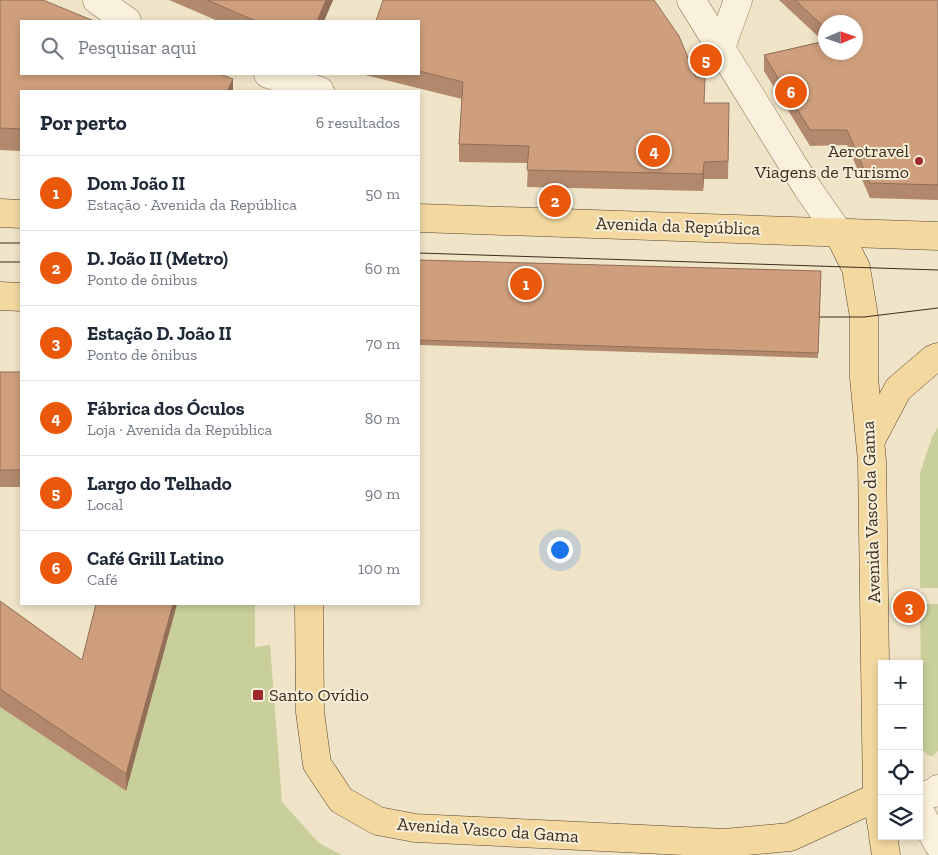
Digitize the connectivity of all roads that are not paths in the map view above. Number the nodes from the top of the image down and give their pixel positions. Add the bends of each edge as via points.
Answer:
1 (97, 0) edge
2 (690, 0) edge
3 (738, 0) edge
4 (127, 20) edge
5 (720, 48) junction
6 (271, 75) edge
7 (317, 90) edge
8 (0, 213) edge
9 (20, 214) edge
10 (420, 218) edge
11 (838, 232) junction
12 (938, 236) edge
13 (0, 296) edge
14 (20, 297) edge
15 (936, 361) edge
16 (871, 440) junction
17 (309, 605) edge
18 (938, 789) edge
19 (879, 795) edge
20 (923, 795) edge
21 (878, 797) edge
22 (923, 817) edge
23 (884, 840) edge
24 (938, 844) edge
25 (733, 849) edge
26 (886, 855) edge

1 - 4 street
2 - 5 street
3 - 5 street
5 - 11 street
6 - 7 street
8 - 9 main road
10 - 11 main road, Avenida da República
11 - 12 main road, Avenida da República
11 - 16 main road, Avenida Vasco da Gama via 856,268 864,317 864,378
13 - 14 main road
15 - 16 main road via 898,389
16 - 19 main road, Avenida Vasco da Gama
17 - 25 main road, Avenida Vasco da Gama via 310,712 317,764 341,800 378,821 415,828
18 - 20 street
21 - 25 main road, Avenida Vasco da Gama via 790,836
22 - 24 street
23 - 26 main road

